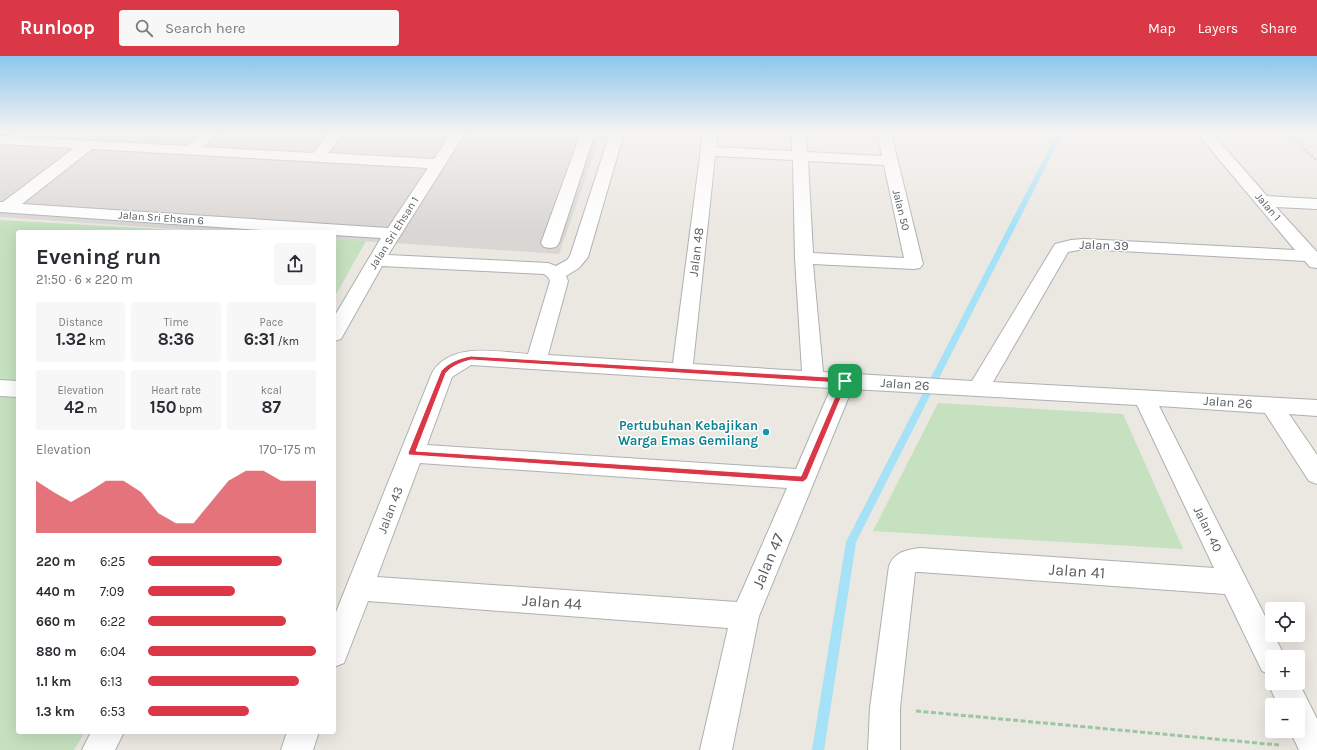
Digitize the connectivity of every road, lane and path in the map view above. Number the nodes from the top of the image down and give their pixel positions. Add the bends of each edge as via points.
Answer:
1 (60, 165) edge
2 (437, 165) edge
3 (577, 165) edge
4 (607, 165) edge
5 (706, 165) edge
6 (800, 165) edge
7 (890, 165) edge
8 (1232, 165) edge
9 (1263, 201) junction
10 (1317, 204) edge
11 (3, 208) edge
12 (333, 230) edge
13 (336, 230) edge
14 (393, 234) junction
15 (550, 243) dead end
16 (804, 258) junction
17 (376, 260) junction
18 (1314, 260) edge
19 (556, 274) junction
20 (336, 330) edge
21 (536, 362) junction
22 (447, 368) joint
23 (682, 371) junction
24 (813, 379) junction
25 (856, 381) junction
26 (0, 388) edge
27 (16, 389) edge
28 (971, 389) junction
29 (1144, 397) junction
30 (1271, 405) junction
31 (1317, 408) edge
32 (412, 453) junction
33 (1317, 474) edge
34 (803, 479) junction
35 (1234, 582) junction
36 (359, 588) junction
37 (745, 616) junction
38 (336, 648) edge
39 (1267, 650) edge
40 (885, 708) junction
41 (1305, 728) edge
42 (107, 734) edge
43 (303, 734) edge
44 (1315, 749) edge
45 (98, 750) edge
46 (296, 750) edge
47 (716, 750) edge
48 (884, 750) edge

1 - 11 street
2 - 14 street, Jalan Sri Ehsan 1
3 - 15 street
4 - 19 street via 579,258
5 - 23 street, Jalan 48
6 - 16 street
7 - 16 street, Jalan 50 via 914,264
8 - 9 street, Jalan 1
9 - 10 street
9 - 18 street, Jalan 1
11 - 12 street, Jalan Sri Ehsan 6
13 - 14 street, Jalan Sri Ehsan 6
14 - 17 street, Jalan Sri Ehsan 1
16 - 24 street
17 - 19 street via 548,269
17 - 20 street, Jalan Sri Ehsan 1
18 - 28 street, Jalan 39 via 1084,244 1061,248
19 - 21 street via 559,281
21 - 22 street, Jalan 26 via 471,358
21 - 23 street, Jalan 26
22 - 32 street, Jalan 43 via 443,372
23 - 24 street, Jalan 26
24 - 25 street, Jalan 26
25 - 28 street, Jalan 26
25 - 34 street, Jalan 47
26 - 27 street
28 - 29 street, Jalan 26
29 - 30 street, Jalan 26
29 - 35 street, Jalan 40
30 - 31 street, Jalan 26
30 - 33 street
32 - 34 street
32 - 36 street, Jalan 43
34 - 37 street, Jalan 47
35 - 39 street, Jalan 40
35 - 40 street, Jalan 41 via 908,561 902,566
36 - 37 street, Jalan 44
36 - 38 street, Jalan 43
37 - 47 street, Jalan 47
40 - 44 path
40 - 48 street
41 - 44 street
42 - 45 street
43 - 46 street

